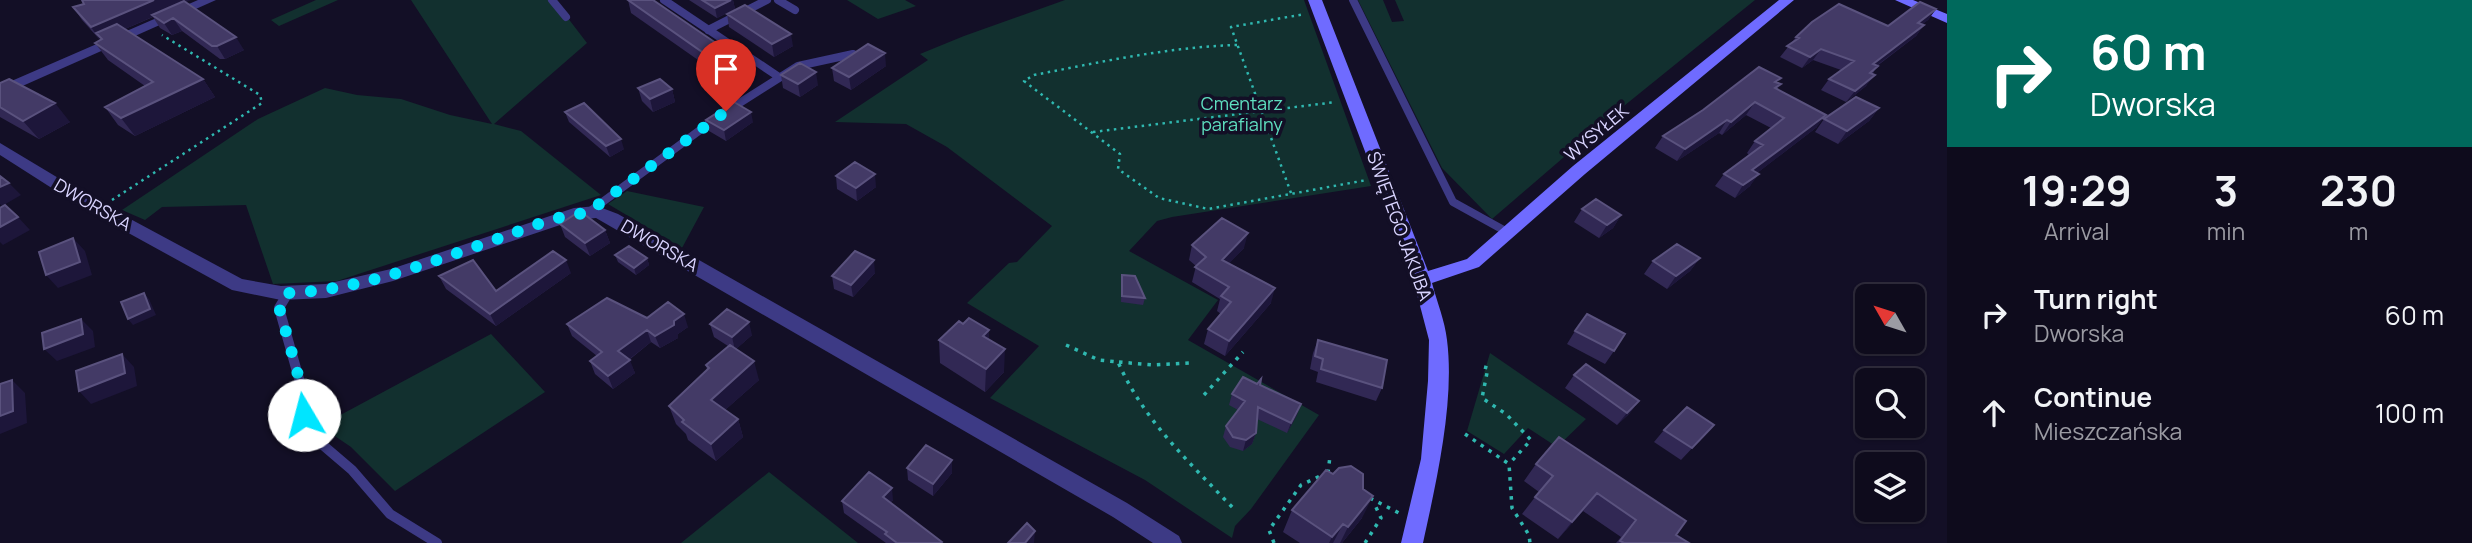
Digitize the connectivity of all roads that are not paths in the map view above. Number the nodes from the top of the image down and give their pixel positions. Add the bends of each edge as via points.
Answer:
1 (209, 0) edge
2 (552, 0) edge
3 (664, 0) edge
4 (766, 0) edge
5 (778, 0) edge
6 (1353, 0) edge
7 (1787, 0) edge
8 (1902, 0) edge
9 (1311, 7) edge
10 (795, 10) dead end
11 (566, 17) dead end
12 (1947, 19) edge
13 (708, 30) junction
14 (853, 54) edge
15 (779, 77) junction
16 (0, 91) edge
17 (0, 148) edge
18 (587, 213) junction
19 (1509, 233) junction
20 (1422, 279) junction
21 (288, 293) junction
22 (437, 543) edge
23 (1171, 543) edge
24 (1412, 543) edge

1 - 16 street
2 - 11 lane
3 - 13 lane
4 - 13 lane
5 - 10 lane
6 - 19 lane via 1453,202
7 - 19 street, WYSYŁEK
8 - 12 street
9 - 20 street, ŚWIĘTEGO JAKUBA
13 - 15 lane
14 - 15 lane via 798,66
15 - 18 lane via 691,134
17 - 21 street, DWORSKA via 238,285
18 - 21 street, DWORSKA via 393,275 327,291
18 - 23 street, DWORSKA via 612,218
19 - 20 street, WYSYŁEK via 1465,267
20 - 24 street, ŚWIĘTEGO JAKUBA via 1438,340 1438,380 1431,459
21 - 22 lane via 279,307 305,400 304,429 352,470 390,514

